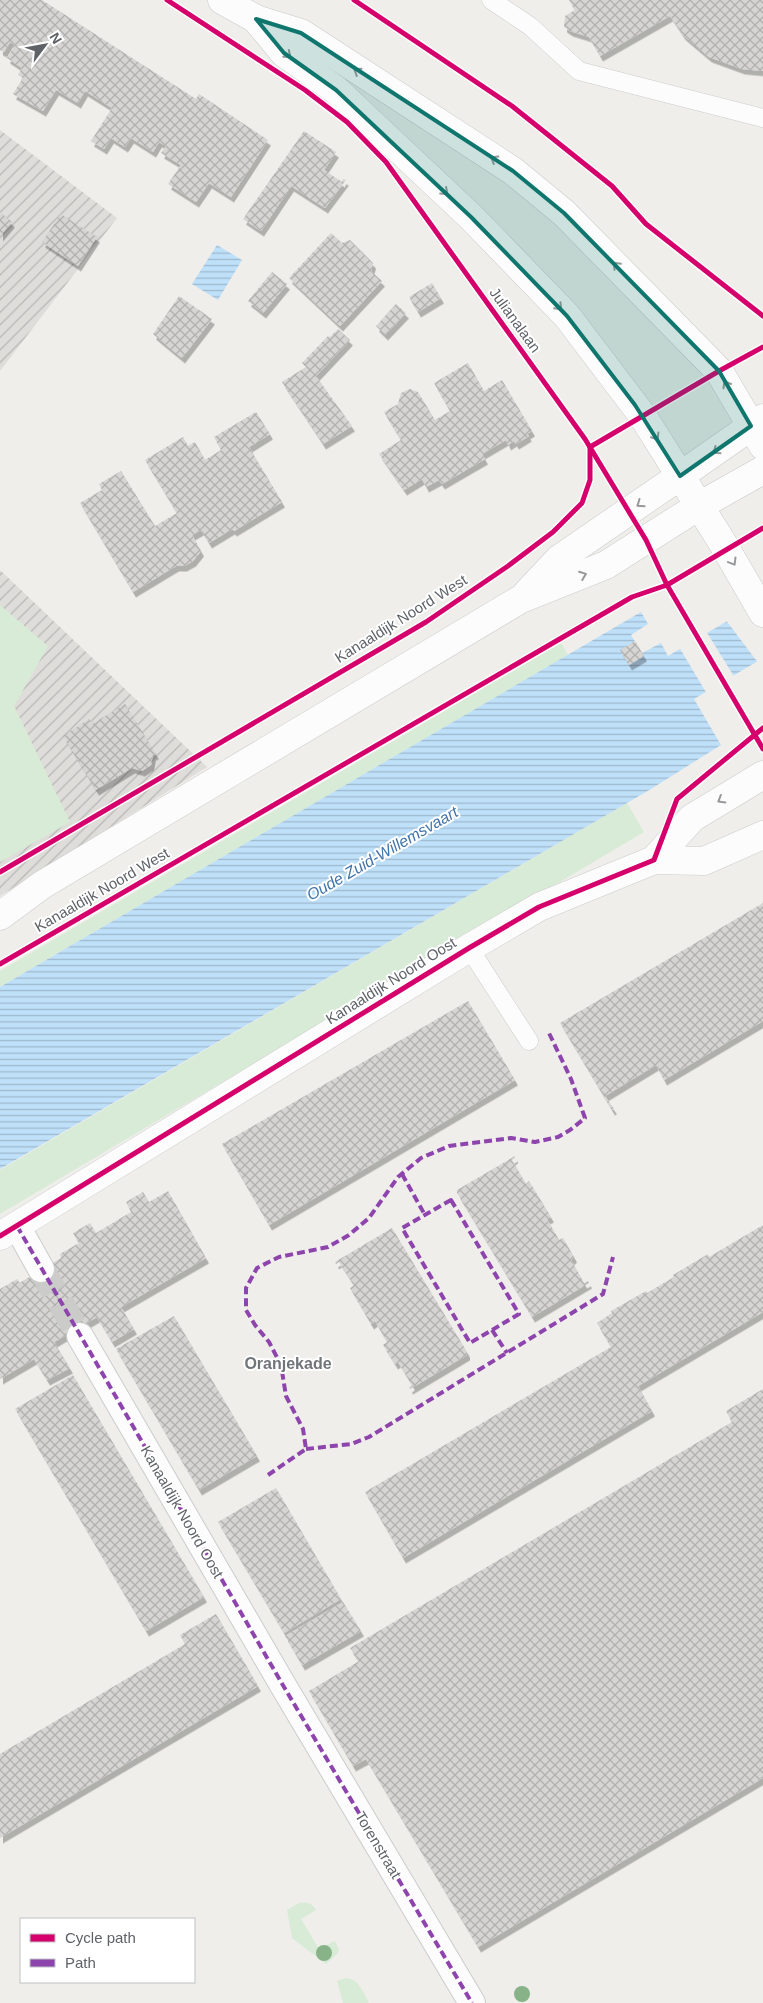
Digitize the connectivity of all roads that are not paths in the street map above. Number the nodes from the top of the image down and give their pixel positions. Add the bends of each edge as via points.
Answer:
1 (222, 0) edge
2 (491, 0) edge
3 (256, 19) junction
4 (763, 118) edge
5 (759, 430) edge
6 (763, 470) edge
7 (680, 476) junction
8 (699, 506) junction
9 (521, 599) junction
10 (759, 607) edge
11 (763, 775) edge
12 (763, 835) edge
13 (654, 860) junction
14 (0, 916) edge
15 (469, 948) junction
16 (529, 1041) dead end
17 (8, 1231) edge
18 (42, 1269) tunnel mouth
19 (80, 1336) tunnel mouth
20 (284, 1687) joint
21 (472, 2003) edge

1 - 3 street
2 - 4 lane via 530,26 579,72
5 -> 3 street via 719,371 564,213 513,170 301,33
3 -> 7 street via 284,53 336,90 471,217 567,316 639,410
5 -> 7 street, Kanaaldijk Noord West
6 - 8 street, Kanaaldijk Noord West
7 - 8 street
7 -> 9 street, Kanaaldijk Noord West via 559,559
9 -> 8 street, Kanaaldijk Noord West via 606,565
8 -> 10 street
9 - 14 street, Kanaaldijk Noord West via 42,885
11 -> 13 street, Kanaaldijk Noord Oost via 692,818
12 - 13 street, Kanaaldijk Noord Oost via 704,861
13 - 15 street, Kanaaldijk Noord Oost via 540,907
15 - 16 lane
15 - 17 street, Kanaaldijk Noord Oost
17 - 18 street, Kanaaldijk Noord Oost
19 - 20 street, Kanaaldijk Noord Oost
20 - 21 street, Torenstraat

